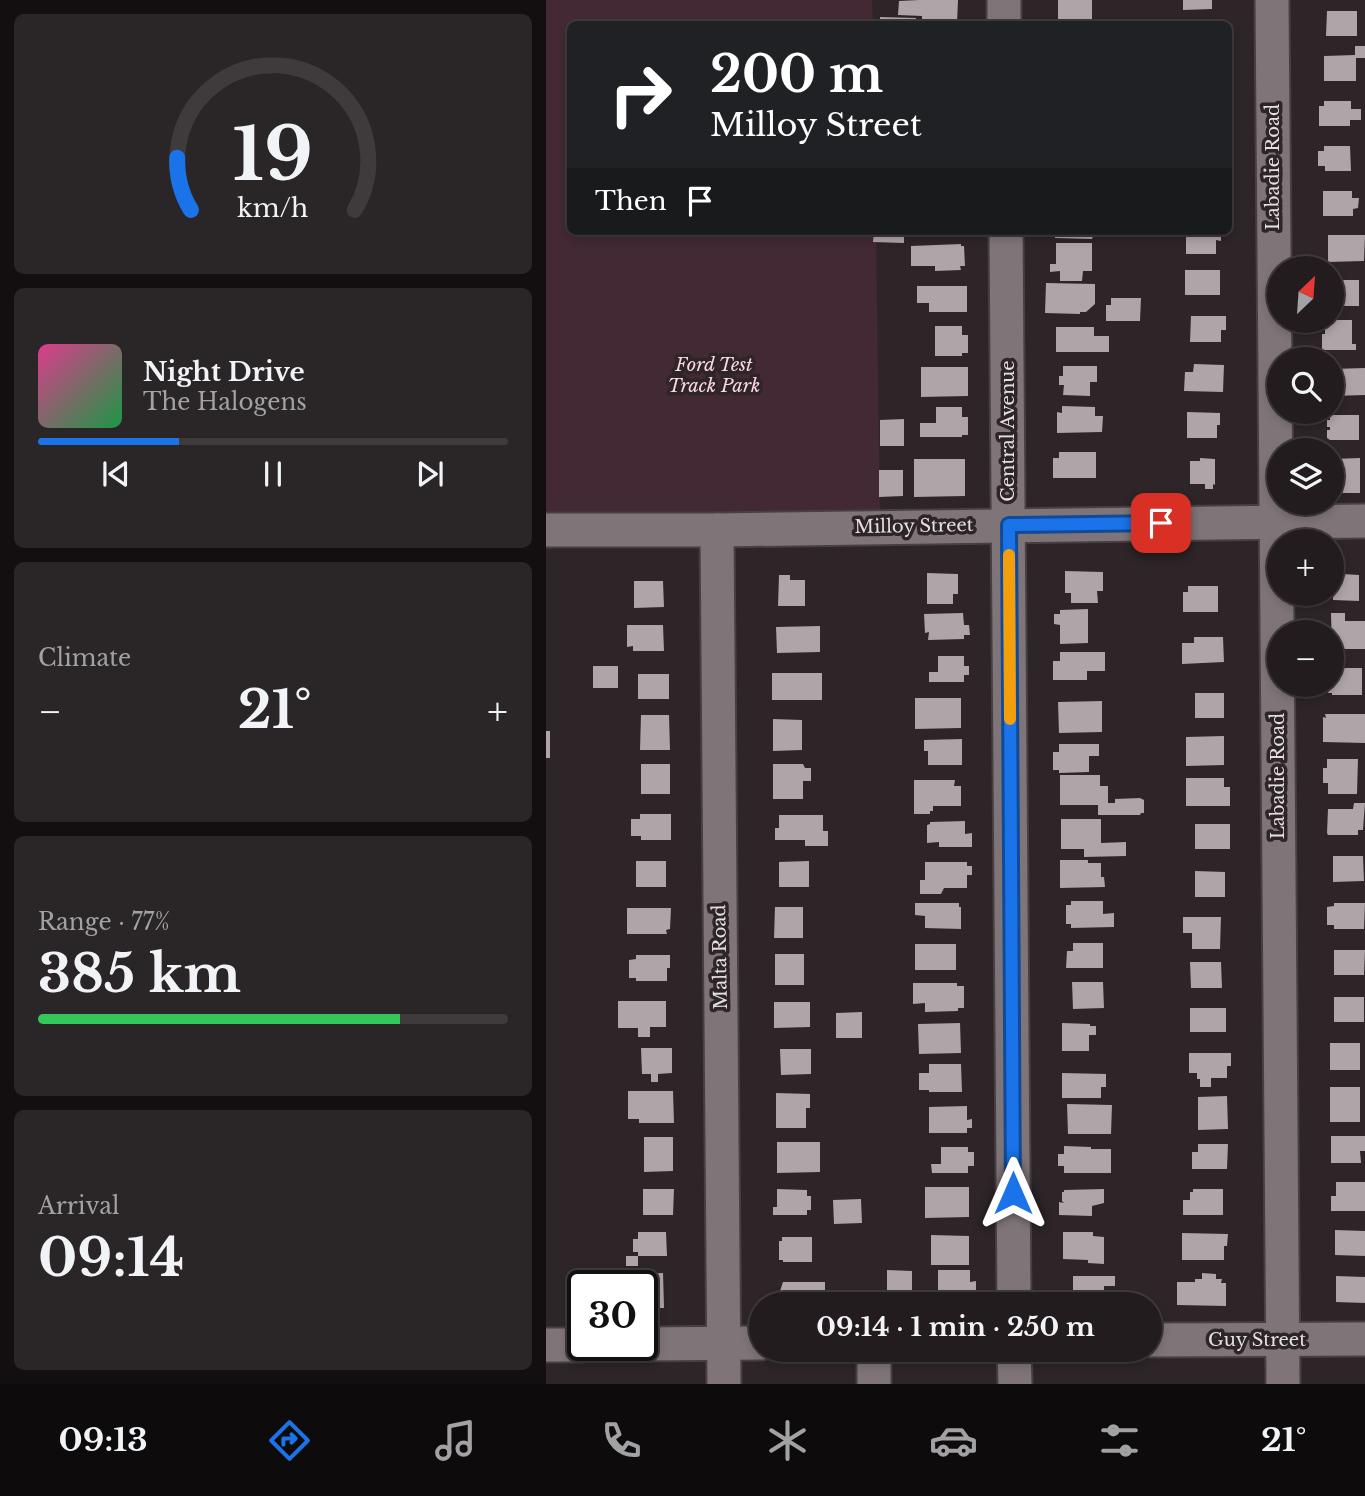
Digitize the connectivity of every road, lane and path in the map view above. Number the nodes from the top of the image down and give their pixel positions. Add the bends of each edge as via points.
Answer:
1 (1004, 0) edge
2 (1272, 0) edge
3 (1004, 21) edge
4 (1006, 235) edge
5 (1365, 521) edge
6 (1276, 522) junction
7 (1009, 525) junction
8 (546, 530) edge
9 (716, 530) junction
10 (1014, 1292) edge
11 (1283, 1339) junction
12 (1365, 1339) edge
13 (1162, 1340) edge
14 (749, 1343) edge
15 (724, 1344) junction
16 (546, 1345) edge
17 (567, 1345) edge
18 (658, 1345) edge
19 (874, 1362) edge
20 (1014, 1362) edge
21 (724, 1384) edge
22 (874, 1384) edge
23 (1014, 1384) edge
24 (1283, 1384) edge

1 - 3 street
2 - 6 street, Labadie Road
4 - 7 street, Central Avenue
5 - 6 street, Milloy Street
6 - 7 street, Milloy Street
6 - 11 street, Labadie Road
7 - 9 street, Milloy Street
7 - 10 street, Central Avenue
8 - 9 street, Milloy Street
9 - 15 street, Malta Road
11 - 12 street, Guy Street
11 - 13 street, Guy Street
11 - 24 street, Labadie Road
14 - 15 street
15 - 18 street
15 - 21 street, Malta Road
16 - 17 street
19 - 22 street
20 - 23 street

